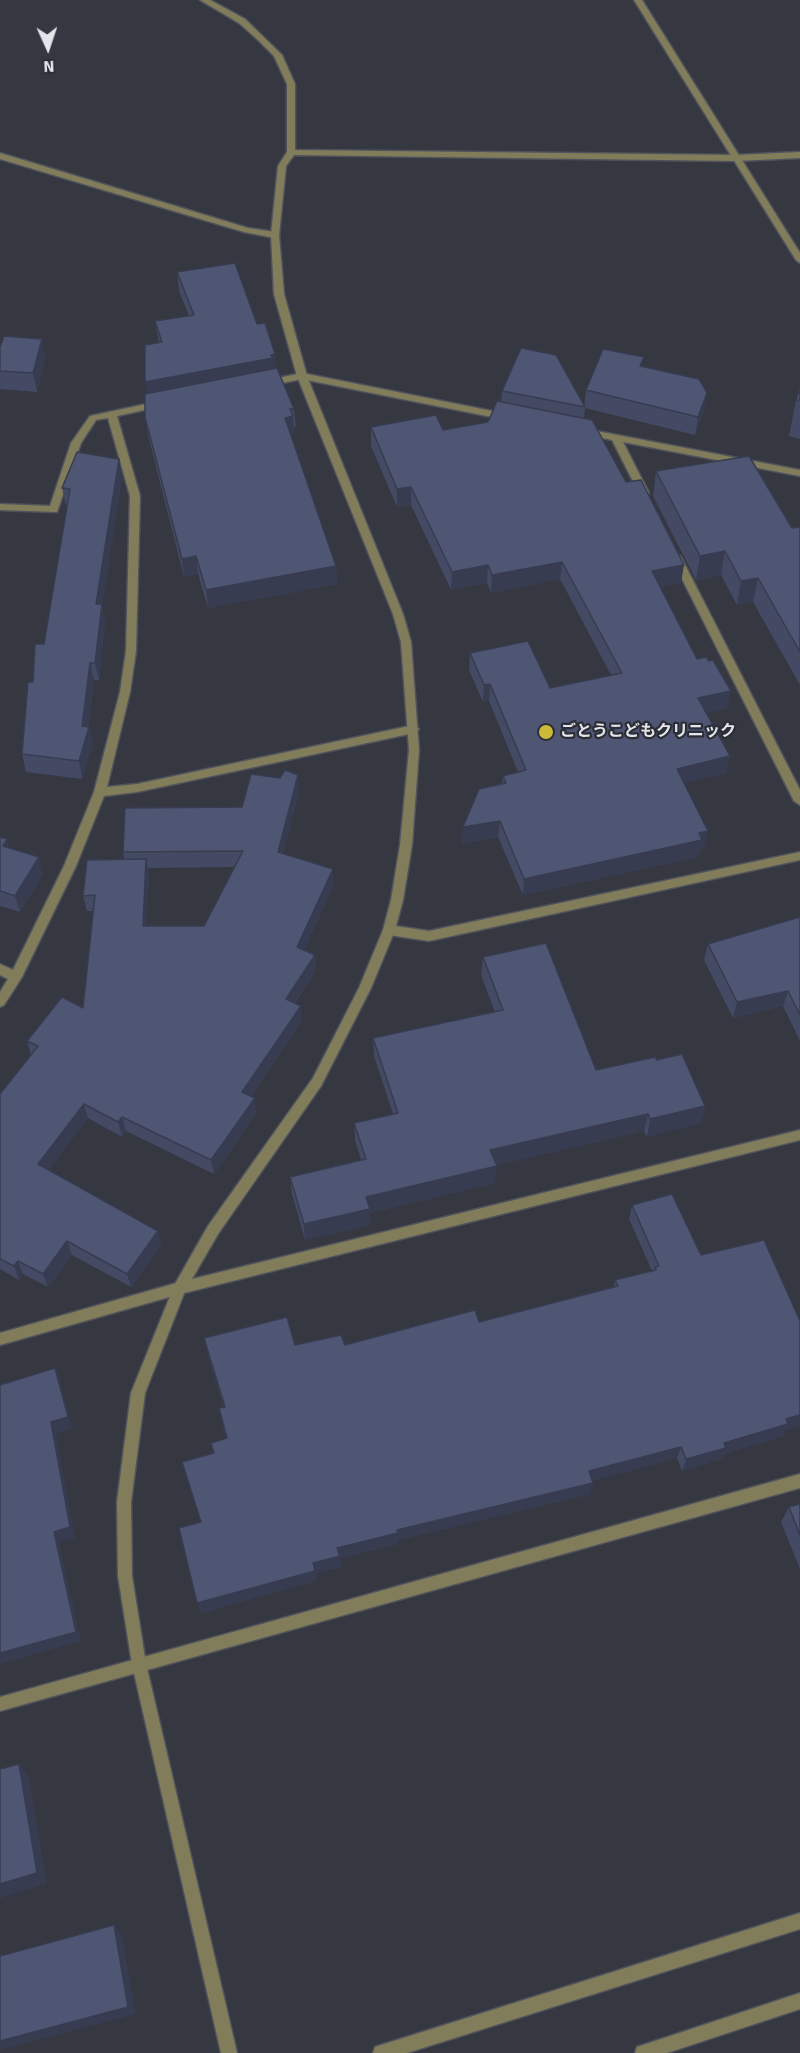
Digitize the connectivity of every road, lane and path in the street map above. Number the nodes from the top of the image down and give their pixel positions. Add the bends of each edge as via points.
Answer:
1 (204, 0) edge
2 (638, 0) edge
3 (291, 152) junction
4 (800, 155) edge
5 (0, 156) edge
6 (736, 158) junction
7 (275, 235) junction
8 (800, 260) edge
9 (302, 376) junction
10 (257, 385) edge
11 (167, 402) edge
12 (111, 413) junction
13 (514, 418) edge
14 (571, 429) edge
15 (616, 438) junction
16 (800, 473) edge
17 (648, 502) edge
18 (0, 507) edge
19 (670, 545) edge
20 (414, 729) junction
21 (100, 792) junction
22 (800, 801) edge
23 (800, 856) edge
24 (389, 930) junction
25 (0, 969) edge
26 (16, 977) junction
27 (0, 1002) edge
28 (800, 1135) edge
29 (180, 1288) junction
30 (0, 1339) edge
31 (800, 1481) edge
32 (139, 1664) junction
33 (0, 1704) edge
34 (800, 1920) edge
35 (800, 2001) edge
36 (229, 2053) edge
37 (381, 2053) edge
38 (643, 2053) edge

1 - 3 street via 242,21 278,55 291,84
2 - 6 street
3 - 6 street
3 - 7 street via 282,166
4 - 6 street
5 - 7 street
6 - 8 street
7 - 9 street via 279,294
9 - 10 street
9 - 13 street
9 - 20 street via 398,614 406,642
11 - 12 street
12 - 18 street via 93,418 76,443 54,510
12 - 21 street via 135,496 131,651
14 - 15 street
15 - 16 street
15 - 17 street
19 - 22 street
20 - 21 street via 137,788
20 - 24 street via 406,845
21 - 26 street via 70,866
23 - 24 street via 429,936
24 - 29 street via 365,988 316,1082 213,1230
25 - 26 street
26 - 27 street
28 - 29 street
29 - 30 street
29 - 32 street via 138,1393 124,1502 125,1576
31 - 32 street
32 - 33 street
32 - 36 street
34 - 37 street
35 - 38 street

